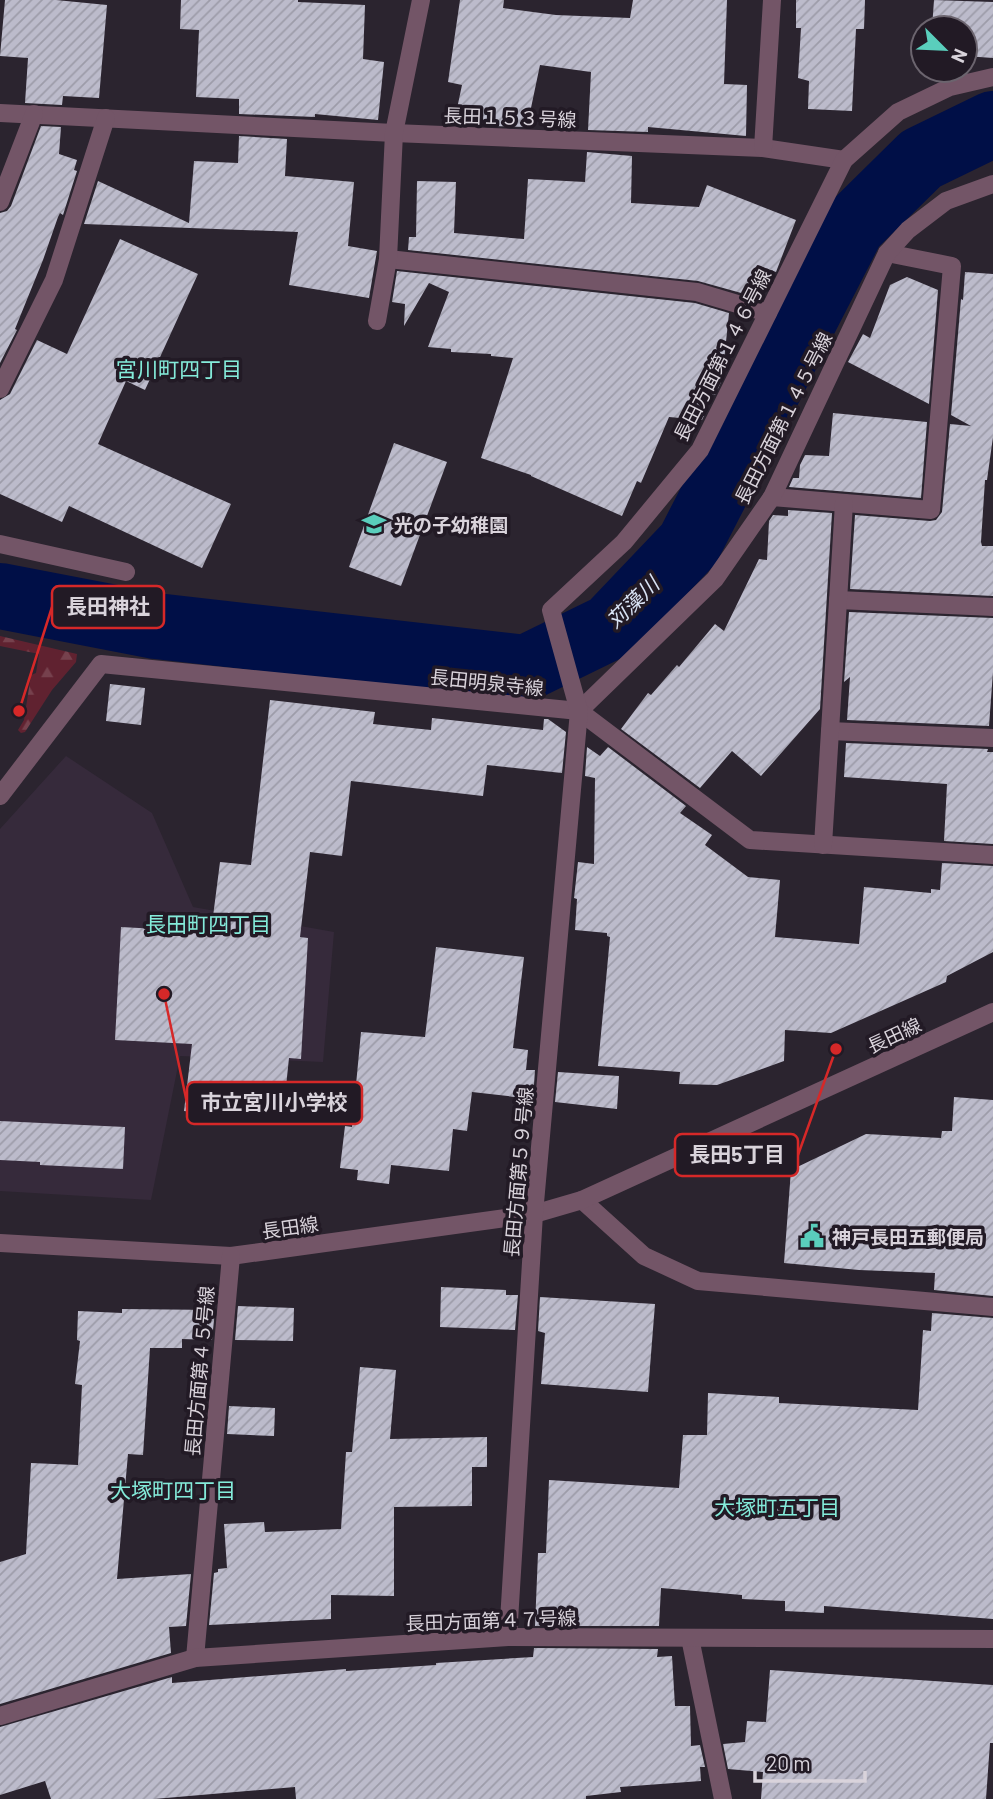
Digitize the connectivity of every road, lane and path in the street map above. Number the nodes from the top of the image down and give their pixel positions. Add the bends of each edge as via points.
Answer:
1 (421, 0) edge
2 (772, 0) edge
3 (993, 77) edge
4 (0, 113) edge
5 (34, 114) junction
6 (106, 118) junction
7 (394, 133) junction
8 (763, 148) junction
9 (844, 160) junction
10 (993, 184) edge
11 (0, 202) edge
12 (887, 253) junction
13 (388, 259) junction
14 (768, 313) junction
15 (377, 321) dead end
16 (0, 389) edge
17 (772, 497) junction
18 (844, 503) junction
19 (0, 544) edge
20 (126, 572) dead end
21 (838, 600) junction
22 (993, 607) edge
23 (579, 712) junction
24 (830, 730) junction
25 (993, 738) edge
26 (0, 796) edge
27 (823, 845) junction
28 (993, 855) edge
29 (993, 1013) edge
30 (583, 1200) junction
31 (534, 1214) junction
32 (0, 1243) edge
33 (231, 1256) junction
34 (993, 1307) edge
35 (508, 1637) junction
36 (690, 1638) junction
37 (993, 1639) edge
38 (195, 1658) junction
39 (0, 1716) edge
40 (723, 1799) edge

1 - 7 street
2 - 8 street
3 - 9 street via 950,87 898,112
4 - 5 street, 長田１５３号線
5 - 6 street, 長田１５３号線
5 - 11 street
6 - 7 street, 長田１５３号線
6 - 16 street via 54,280
7 - 8 street, 長田１５３号線
7 - 13 street
8 - 9 street, 長田１５３号線
9 - 14 street, 長田方面第１４６号線
10 - 12 street, 長田方面第１４５号線 via 946,201
12 - 17 street, 長田方面第１４５号線
12 - 18 street via 952,266 931,510
13 - 14 street via 698,292
13 - 15 street
14 - 23 street, 長田方面第１４６号線 via 700,450 624,542 551,610
17 - 18 street
17 - 23 street, 長田方面第１４５号線 via 715,579
18 - 21 street
19 - 20 street
21 - 22 street
21 - 24 street
23 - 26 street, 長田明泉寺線 via 101,664
23 - 27 street via 750,840
23 - 31 street, 長田方面第５９号線
24 - 25 street
24 - 27 street
27 - 28 street
29 - 30 street, 長田線
30 - 31 street, 長田線
30 - 34 street via 644,1256 698,1281
31 - 33 street, 長田線
31 - 35 street, 長田方面第５９号線
32 - 33 street, 長田線
33 - 38 street, 長田方面第４５号線
35 - 36 street, 長田方面第４７号線
35 - 38 street, 長田方面第４７号線
36 - 37 street, 長田方面第４７号線
36 - 40 street
38 - 39 street, 長田方面第４７号線

